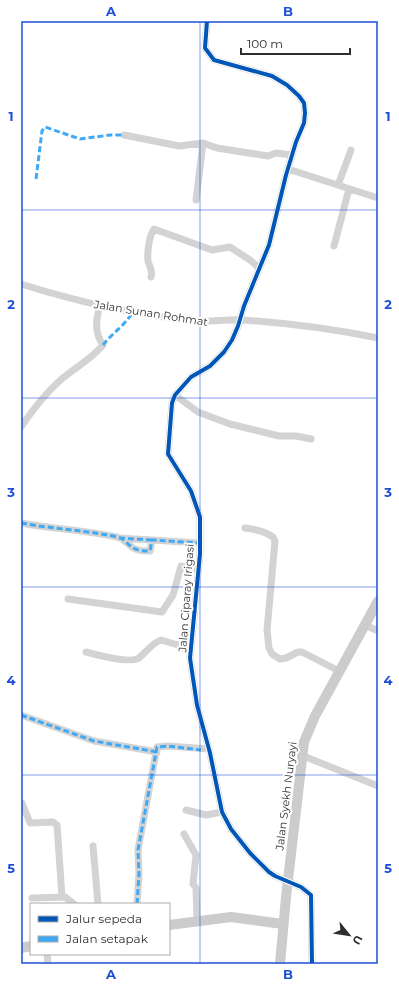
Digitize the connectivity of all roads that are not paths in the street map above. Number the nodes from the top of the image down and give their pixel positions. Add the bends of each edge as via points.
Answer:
1 (207, 21) edge
2 (124, 135) dead end
3 (203, 143) junction
4 (351, 150) dead end
5 (292, 155) junction
6 (288, 169) junction
7 (338, 185) junction
8 (349, 189) junction
9 (378, 198) edge
10 (196, 200) dead end
11 (334, 246) dead end
12 (259, 268) junction
13 (151, 277) dead end
14 (21, 284) edge
15 (100, 305) junction
16 (240, 320) junction
17 (378, 338) edge
18 (175, 395) junction
19 (21, 427) edge
20 (311, 439) dead end
21 (21, 523) edge
22 (245, 528) dead end
23 (119, 538) junction
24 (152, 540) junction
25 (199, 544) junction
26 (197, 570) junction
27 (68, 599) dead end
28 (378, 601) edge
29 (365, 625) junction
30 (378, 631) edge
31 (188, 651) junction
32 (86, 652) dead end
33 (339, 671) junction
34 (21, 715) edge
35 (206, 750) junction
36 (157, 752) junction
37 (302, 754) junction
38 (378, 786) edge
39 (22, 803) dead end
40 (186, 810) dead end
41 (217, 814) junction
42 (184, 834) dead end
43 (93, 846) dead end
44 (287, 883) junction
45 (62, 897) junction
46 (32, 898) dead end
47 (73, 903) edge
48 (98, 903) edge
49 (137, 903) edge
50 (197, 920) junction
51 (283, 924) junction
52 (170, 925) edge
53 (280, 964) edge
54 (312, 964) edge

1 - 5 street via 204,48 214,60 272,76 288,86 304,103 304,123
2 - 3 street via 179,146
3 - 5 street via 217,148 268,156 276,153
3 - 10 street
4 - 7 street
5 - 6 street
6 - 7 street
6 - 12 street via 269,246
7 - 8 street
8 - 9 street
8 - 11 street
12 - 13 street via 230,247 212,250 154,229 148,253
12 - 16 street
14 - 15 street, Jalan Sunan Rohmat via 57,296
15 - 16 street, Jalan Sunan Rohmat via 186,320
15 - 19 street via 96,323 99,340 103,345 94,356 58,382
16 - 17 street, Jalan Sunan Rohmat via 298,325
16 - 18 street via 224,352 210,366 191,377
18 - 20 street via 198,412 230,424 279,436
18 - 25 street, Jalan Ciparay Irigasi via 172,403 168,454 191,491 197,508 200,517
21 - 23 street
22 - 33 street via 268,534 275,542 268,630 272,654 286,658 302,652
23 - 24 street
23 - 24 street via 134,550 140,551 150,551
24 - 25 street
25 - 26 street, Jalan Ciparay Irigasi
26 - 27 street via 181,566 173,595 162,612
26 - 31 street, Jalan Ciparay Irigasi
28 - 29 main road, Jalan Syekh Nuryayi
29 - 30 street
29 - 33 main road, Jalan Syekh Nuryayi
31 - 32 street via 161,640 156,641 140,657 131,661
31 - 35 street, Jalan Ciparay Irigasi
33 - 37 main road, Jalan Syekh Nuryayi via 308,730
34 - 36 street via 94,741
35 - 36 street via 160,746 157,747
35 - 41 street, Jalan Ciparay Irigasi
36 - 49 street via 138,850
37 - 38 street
37 - 44 main road, Jalan Syekh Nuryayi
39 - 45 street via 30,823 53,822 57,825
40 - 41 street
41 - 44 street, Jalan Ciparay Irigasi via 250,854 272,874
42 - 50 street via 196,855 193,884 196,888
43 - 48 street
44 - 51 main road, Jalan Syekh Nuryayi
44 - 54 street, Jalan Ciparay Irigasi via 311,895
45 - 46 street
45 - 47 street via 69,898
50 - 51 main road via 231,917
50 - 52 main road
51 - 53 main road, Jalan Syekh Nuryayi

